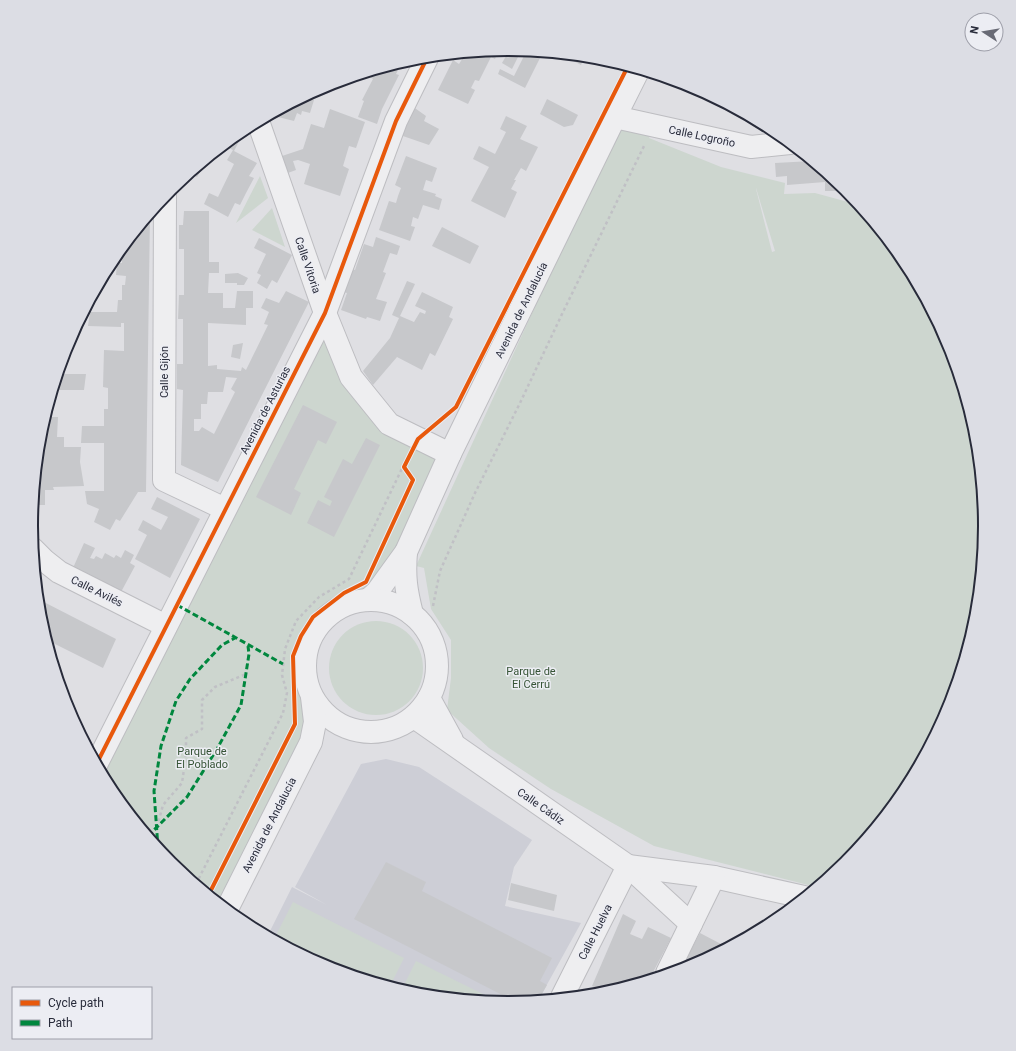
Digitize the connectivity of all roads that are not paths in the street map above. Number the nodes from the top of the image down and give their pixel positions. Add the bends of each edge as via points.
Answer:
1 (424, 64) edge
2 (637, 74) edge
3 (615, 117) junction
4 (261, 126) edge
5 (781, 144) edge
6 (164, 206) edge
7 (325, 313) junction
8 (450, 454) junction
9 (225, 509) junction
10 (406, 552) junction
11 (39, 555) edge
12 (368, 600) junction
13 (412, 614) junction
14 (166, 626) junction
15 (312, 697) junction
16 (429, 698) junction
17 (414, 716) junction
18 (349, 729) junction
19 (311, 742) junction
20 (454, 745) junction
21 (100, 758) edge
22 (628, 866) junction
23 (714, 878) junction
24 (797, 896) edge
25 (230, 904) edge
26 (691, 924) junction
27 (670, 967) edge
28 (565, 991) edge

1 - 7 street, Avenida de Asturias via 396,121
2 - 3 street, Avenida de Andalucía
3 - 5 street, Calle Logroño via 751,147
3 - 8 street, Avenida de Andalucía
4 - 7 street, Calle Vitoria
6 - 9 street, Calle Gijón via 164,480
7 - 8 street, Calle Vitoria via 350,378 389,424
7 - 9 street, Avenida de Asturias
8 - 10 street, Avenida de Andalucía
9 - 14 street, Avenida de Asturias
10 - 12 street, Avenida de Andalucía via 377,592
10 - 13 street, Avenida de Andalucía via 406,591
11 - 14 street, Calle Avilés via 60,572
12 - 13 street via 391,603
12 - 15 street via 346,605 327,617 315,631 307,652 305,675
13 - 16 street via 427,632 436,653 436,676
14 - 21 street, Avenida de Asturias
15 - 18 street via 329,718
15 - 19 street, Avenida de Andalucía via 315,722
16 - 17 street
16 - 20 street, Calle Cádiz
17 - 18 street via 394,728 372,733
17 - 20 street, Calle Cádiz
18 - 19 street
19 - 25 street, Avenida de Andalucía
20 - 22 street, Calle Cádiz
22 - 23 street, Calle Cádiz
22 - 26 street, Calle Cádiz
22 - 28 street, Calle Huelva
23 - 24 street, Calle Cádiz
23 - 26 street
26 - 27 street

